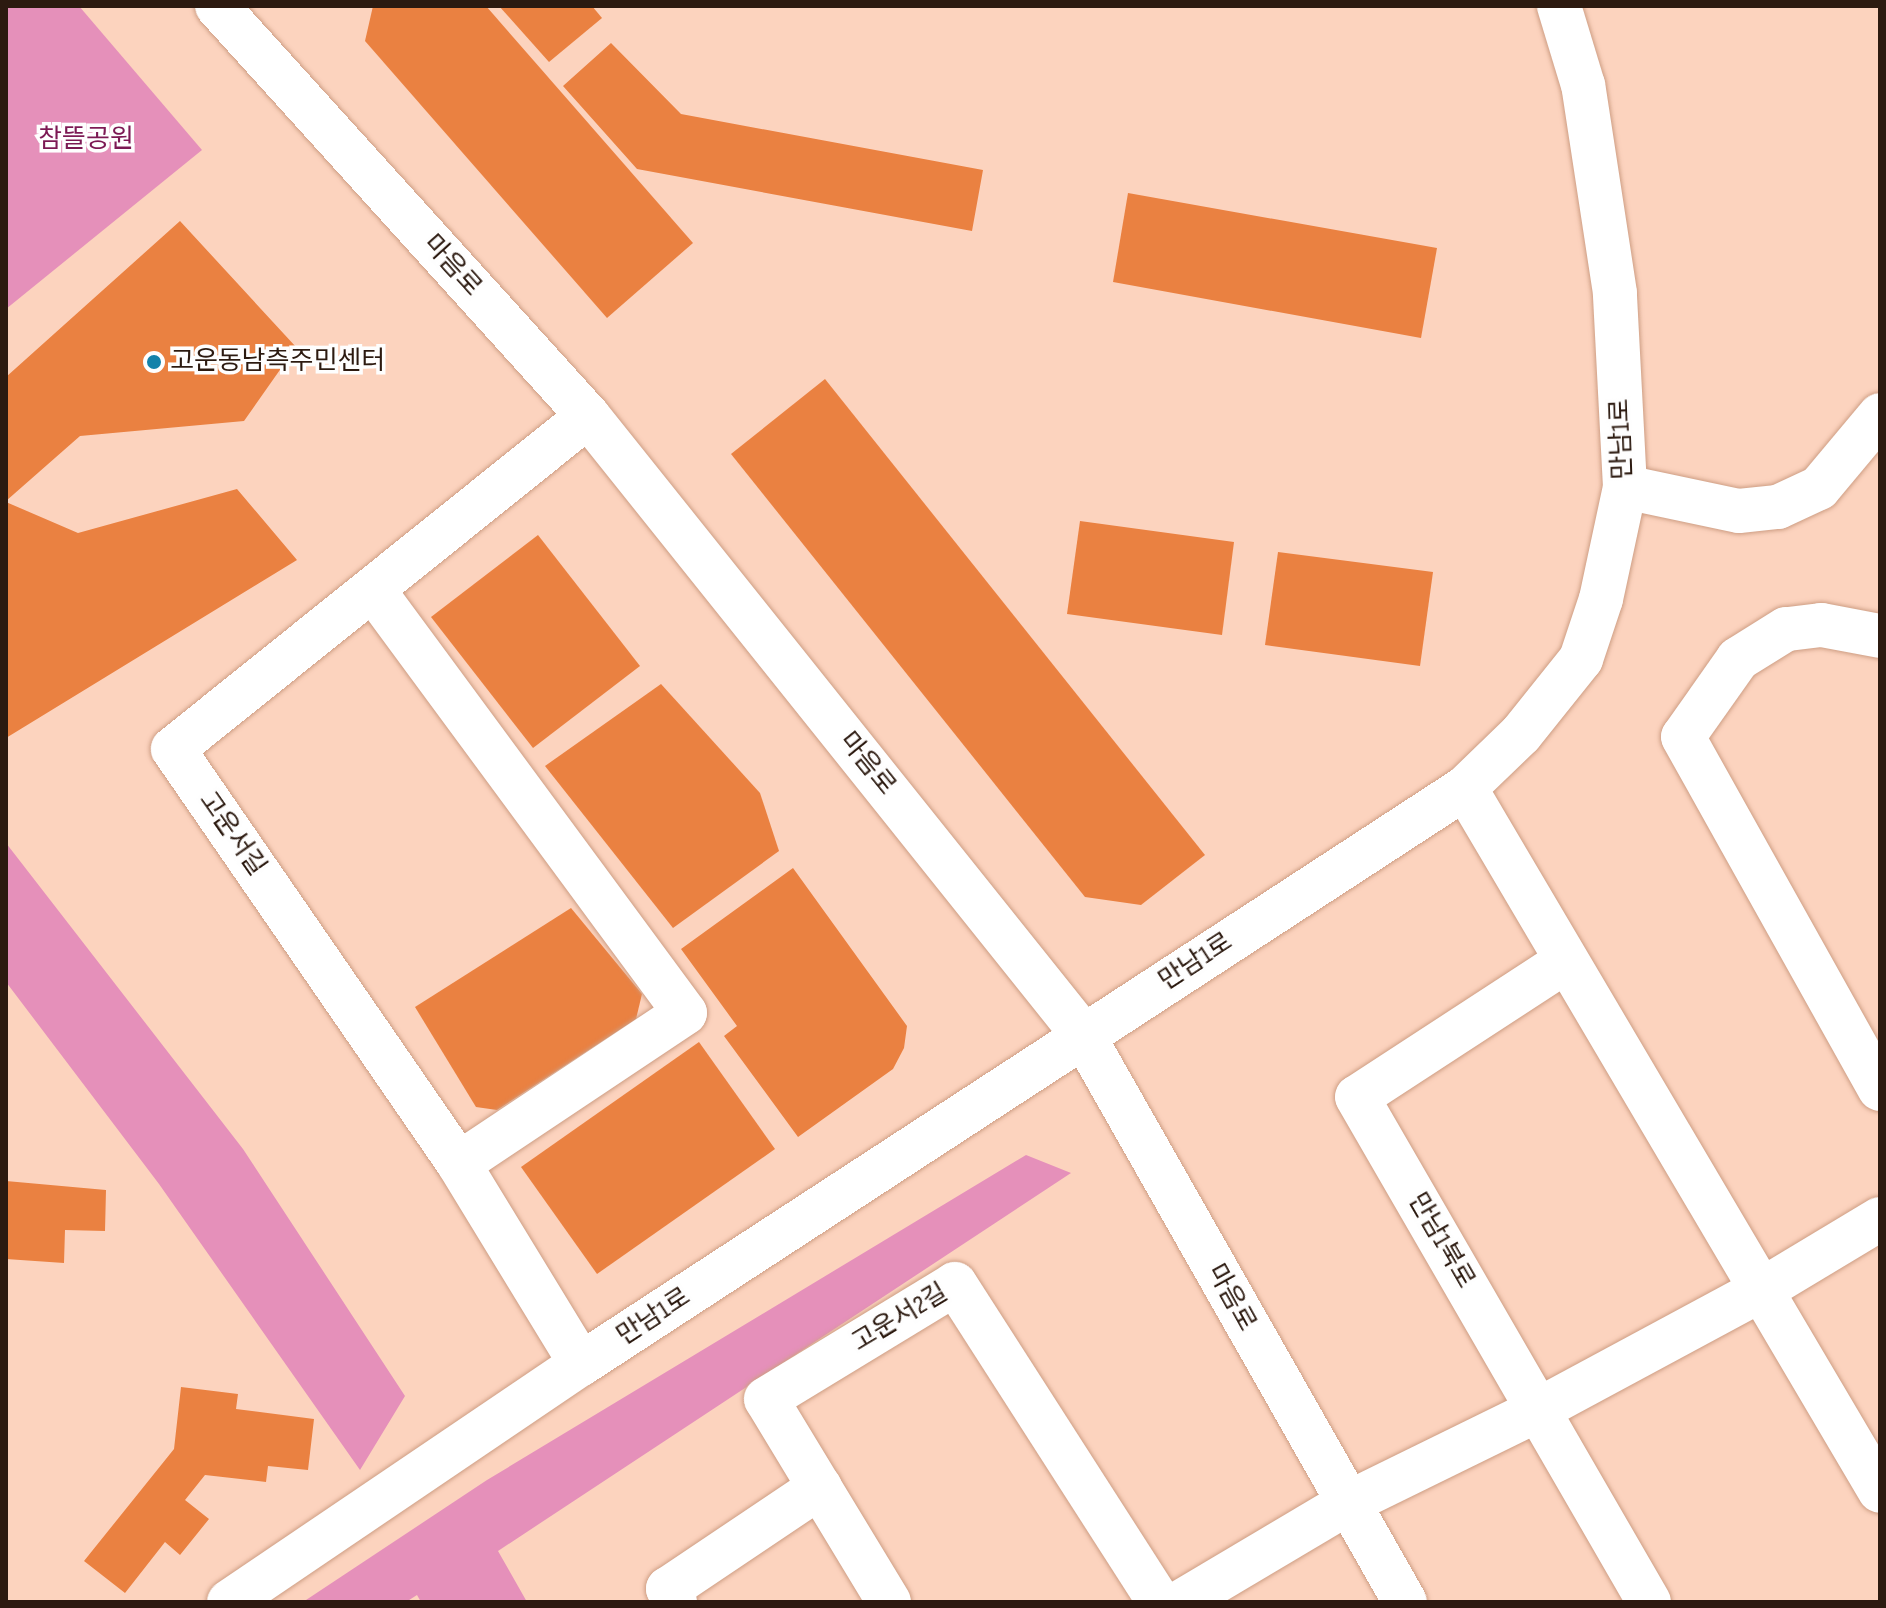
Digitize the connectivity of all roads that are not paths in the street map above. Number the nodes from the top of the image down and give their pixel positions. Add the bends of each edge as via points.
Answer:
1 (217, 6) edge
2 (1559, 6) edge
3 (1880, 415) edge
4 (588, 416) junction
5 (1625, 487) junction
6 (374, 591) junction
7 (1880, 636) edge
8 (1465, 788) junction
9 (1566, 961) junction
10 (1083, 1035) junction
11 (1880, 1089) edge
12 (459, 1164) junction
13 (1880, 1219) edge
14 (1765, 1288) junction
15 (581, 1364) junction
16 (1540, 1409) junction
17 (820, 1487) junction
18 (1880, 1491) edge
19 (1346, 1504) junction
20 (229, 1602) edge
21 (675, 1602) edge
22 (889, 1602) edge
23 (1159, 1602) edge
24 (1181, 1602) edge
25 (1405, 1602) edge
26 (1649, 1602) edge

1 - 4 street, 마음로
2 - 5 street, 만남1로 via 1583,85 1615,293
3 - 5 street via 1819,488 1778,507 1739,511
4 - 6 street, 고운서길
4 - 10 street, 마음로
5 - 8 street, 만남1로 via 1601,599 1581,659 1521,734
6 - 12 street, 고운서길 via 173,749
6 - 12 street via 685,1013
7 - 11 street via 1821,625 1786,629 1738,659 1683,737
8 - 9 street
8 - 10 street, 만남1로
9 - 14 street
9 - 16 street, 만남1북로 via 1357,1097
10 - 15 street, 만남1로
10 - 19 street, 마음로
12 - 15 street, 고운서길
13 - 14 street
14 - 16 street
14 - 18 street
15 - 20 street, 만남1로
16 - 19 street
16 - 26 street, 만남1북로
17 - 21 street via 668,1589
17 - 22 street, 고운서2길
17 - 23 street, 고운서2길 via 766,1399 955,1284
19 - 24 street
19 - 25 street, 마음로

